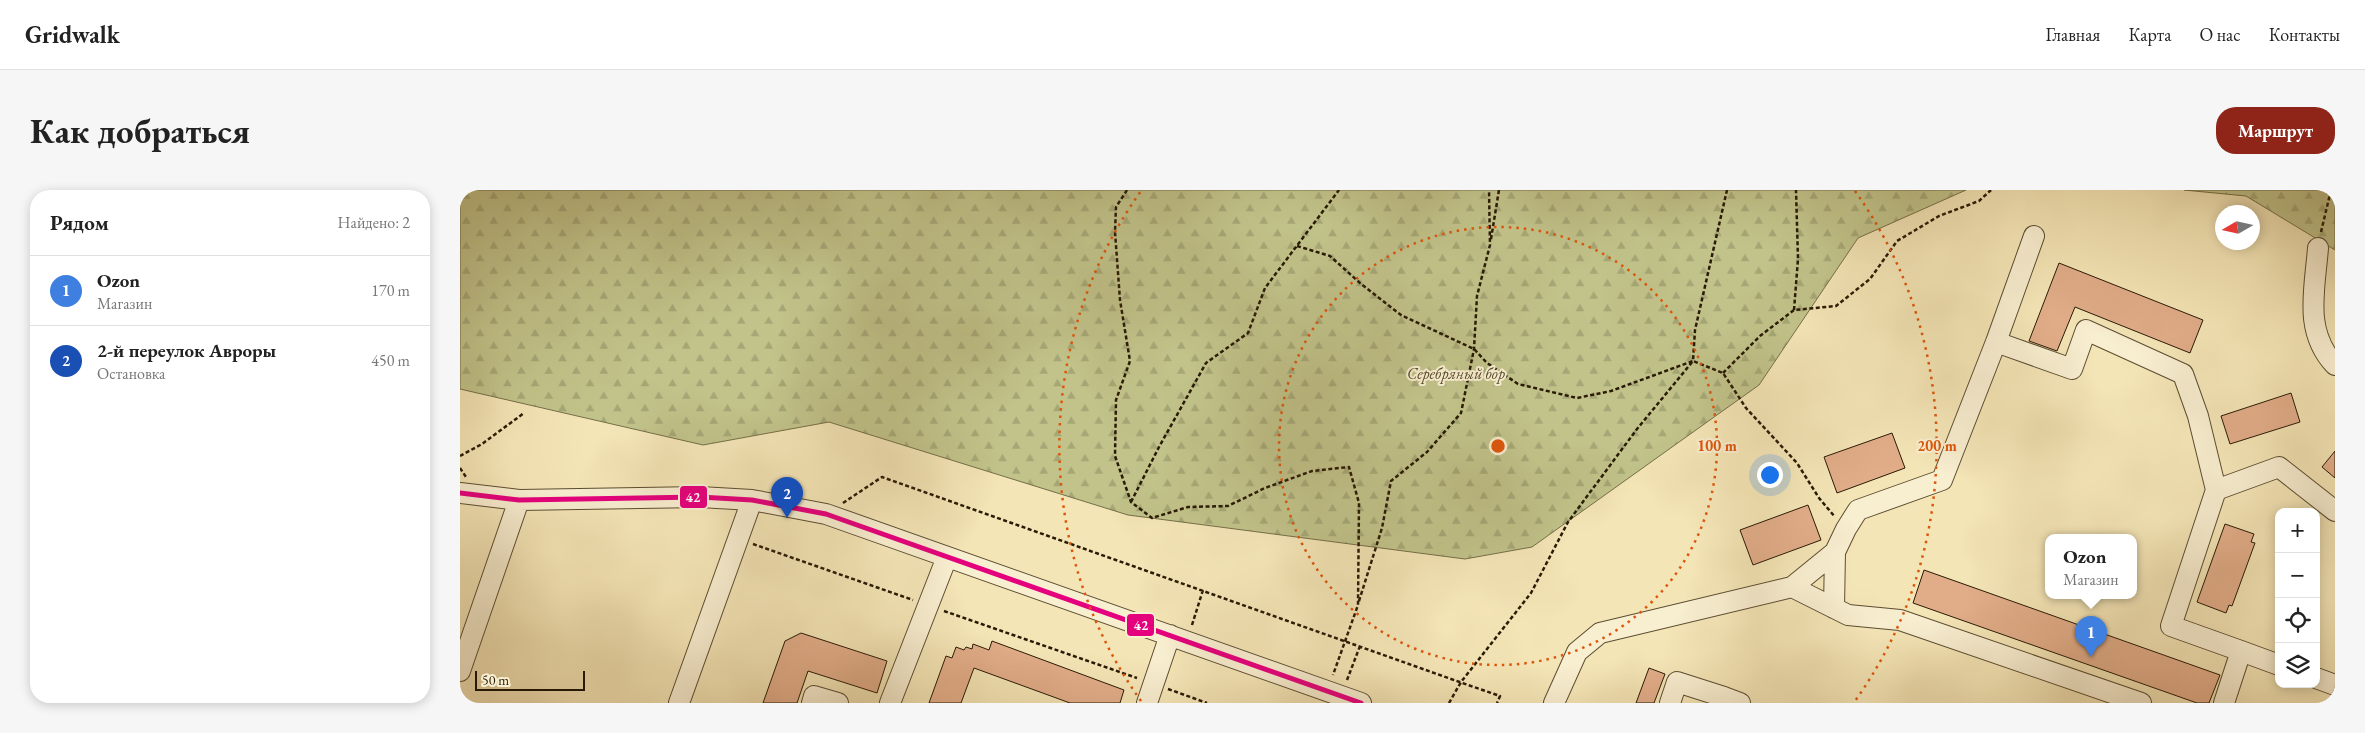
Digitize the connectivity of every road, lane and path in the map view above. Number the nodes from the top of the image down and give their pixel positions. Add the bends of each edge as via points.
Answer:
1 (1127, 190) edge
2 (1339, 190) edge
3 (1489, 190) edge
4 (1499, 190) edge
5 (1727, 190) edge
6 (1796, 190) edge
7 (1991, 190) edge
8 (2331, 190) edge
9 (2034, 236) dead end
10 (1490, 245) junction
11 (1297, 246) junction
12 (2318, 248) joint
13 (1794, 310) junction
14 (1996, 342) junction
15 (1474, 349) junction
16 (1693, 362) junction
17 (2335, 364) edge
18 (1723, 373) junction
19 (524, 413) dead end
20 (460, 456) edge
21 (2216, 490) junction
22 (460, 493) edge
23 (519, 500) junction
24 (752, 500) junction
25 (1131, 502) junction
26 (2335, 511) edge
27 (826, 514) junction
28 (1846, 529) junction
29 (738, 538) junction
30 (1835, 552) junction
31 (947, 557) junction
32 (1792, 587) junction
33 (1203, 590) junction
34 (928, 605) junction
35 (1358, 605) junction
36 (1834, 608) junction
37 (1179, 638) junction
38 (1346, 641) junction
39 (464, 646) edge
40 (1360, 646) junction
41 (2241, 651) junction
42 (2275, 664) edge
43 (460, 671) edge
44 (2320, 679) edge
45 (1461, 682) junction
46 (2335, 685) edge
47 (1150, 694) edge
48 (1334, 694) junction
49 (1729, 701) edge
50 (678, 703) edge
51 (812, 703) edge
52 (838, 703) edge
53 (890, 703) edge
54 (1207, 703) edge
55 (1361, 703) edge
56 (1449, 703) edge
57 (1498, 703) edge
58 (1554, 703) edge
59 (1670, 703) edge
60 (2141, 703) edge
61 (2224, 703) edge

1 - 25 path via 1116,208 1115,232 1120,300 1130,361 1116,400 1115,456
2 - 11 path
3 - 10 path
4 - 10 path
5 - 16 path via 1695,330
6 - 13 path via 1798,259
7 - 13 path via 1979,201 1939,216 1897,241 1870,279 1836,306
8 - 12 path
9 - 14 street
10 - 15 path via 1477,296
11 - 15 path via 1330,256 1401,315
11 - 25 path via 1265,288 1248,333 1206,364
12 - 17 street via 2312,320 2323,352
13 - 18 path via 1760,336
14 - 21 street via 2072,369 2086,330 2182,374 2198,416
14 - 28 street via 1942,480 1858,510
15 - 16 path via 1487,364 1518,384 1577,398 1611,391
15 - 35 path via 1462,413 1427,452 1391,481 1382,528
16 - 18 path
16 - 45 path via 1568,522 1531,593
18 - 28 path via 1746,408 1797,463 1819,498
19 - 20 path
21 - 26 street via 2278,466
21 - 41 street via 2171,626
22 - 23 street
23 - 24 street via 700,497
23 - 39 street
24 - 27 street
24 - 29 street
25 - 35 path via 1152,518 1188,507 1228,506 1312,471 1349,467 1359,503
27 - 31 street
27 - 33 path via 882,477
28 - 30 street
29 - 34 path
29 - 50 street
30 - 32 street
30 - 36 street
31 - 34 street
31 - 37 street
32 - 36 street
32 - 58 street via 1600,633 1577,652
33 - 37 path
33 - 38 path
34 - 47 path
34 - 53 street
35 - 38 path
36 - 60 street via 1848,615 1900,620
37 - 47 street
37 - 48 street
38 - 40 path
38 - 48 path
39 - 43 street
40 - 45 path
40 - 48 path
41 - 42 street
41 - 61 street
44 - 46 street
45 - 56 path
45 - 57 path via 1500,696
47 - 54 path
48 - 55 street
49 - 59 street via 1677,682
51 - 52 street via 814,696

